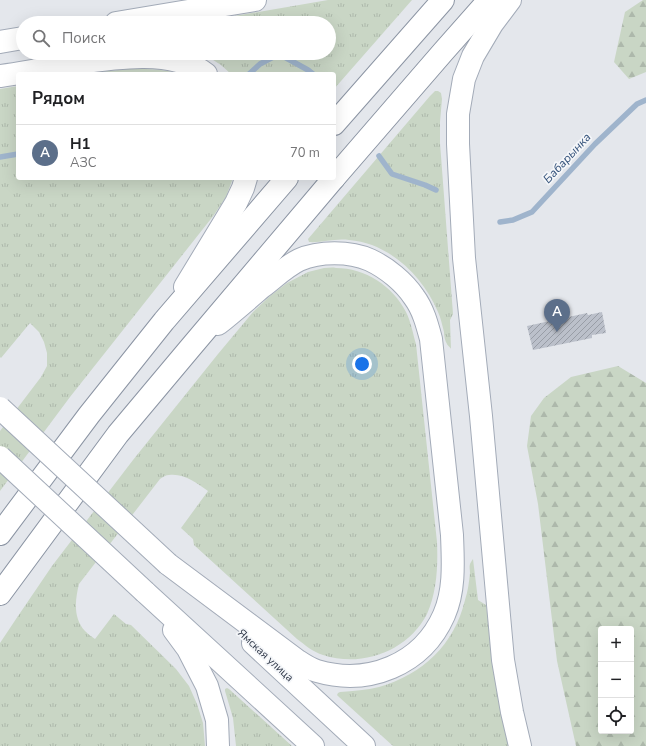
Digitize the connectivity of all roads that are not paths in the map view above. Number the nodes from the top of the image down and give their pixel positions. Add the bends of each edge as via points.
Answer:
1 (255, 0) edge
2 (442, 0) edge
3 (490, 0) edge
4 (510, 0) edge
5 (158, 16) edge
6 (16, 39) edge
7 (0, 42) edge
8 (100, 60) edge
9 (171, 60) edge
10 (25, 72) edge
11 (203, 72) edge
12 (16, 73) edge
13 (0, 76) edge
14 (336, 122) edge
15 (336, 176) edge
16 (245, 180) edge
17 (285, 180) edge
18 (332, 180) edge
19 (164, 322) junction
20 (191, 347) junction
21 (0, 408) edge
22 (0, 457) edge
23 (0, 534) edge
24 (168, 564) junction
25 (14, 575) junction
26 (145, 592) junction
27 (0, 594) edge
28 (0, 603) edge
29 (218, 746) edge
30 (313, 746) edge
31 (364, 746) edge
32 (520, 746) edge

1 - 5 main road
2 - 14 main road
3 - 15 main road
4 - 32 main road via 473,56 464,80 458,114 458,144 464,258 503,660
6 - 7 main road
8 - 10 main road
9 - 11 main road via 183,62
12 - 13 main road
16 - 19 main road via 236,203
17 - 19 main road
18 - 20 main road
19 - 23 main road via 89,415
20 - 24 main road via 280,272 313,255 351,255 370,260 403,283 425,316 432,338 452,535 452,585 444,615 435,631 413,656 401,664 367,675 332,675 298,661
20 - 25 main road via 118,434
21 - 24 main road, bridge
22 - 26 main road, bridge
24 - 31 main road, Ямская улица
25 - 27 main road
25 - 28 main road
26 - 29 main road via 188,649 207,686 216,720
26 - 30 main road

